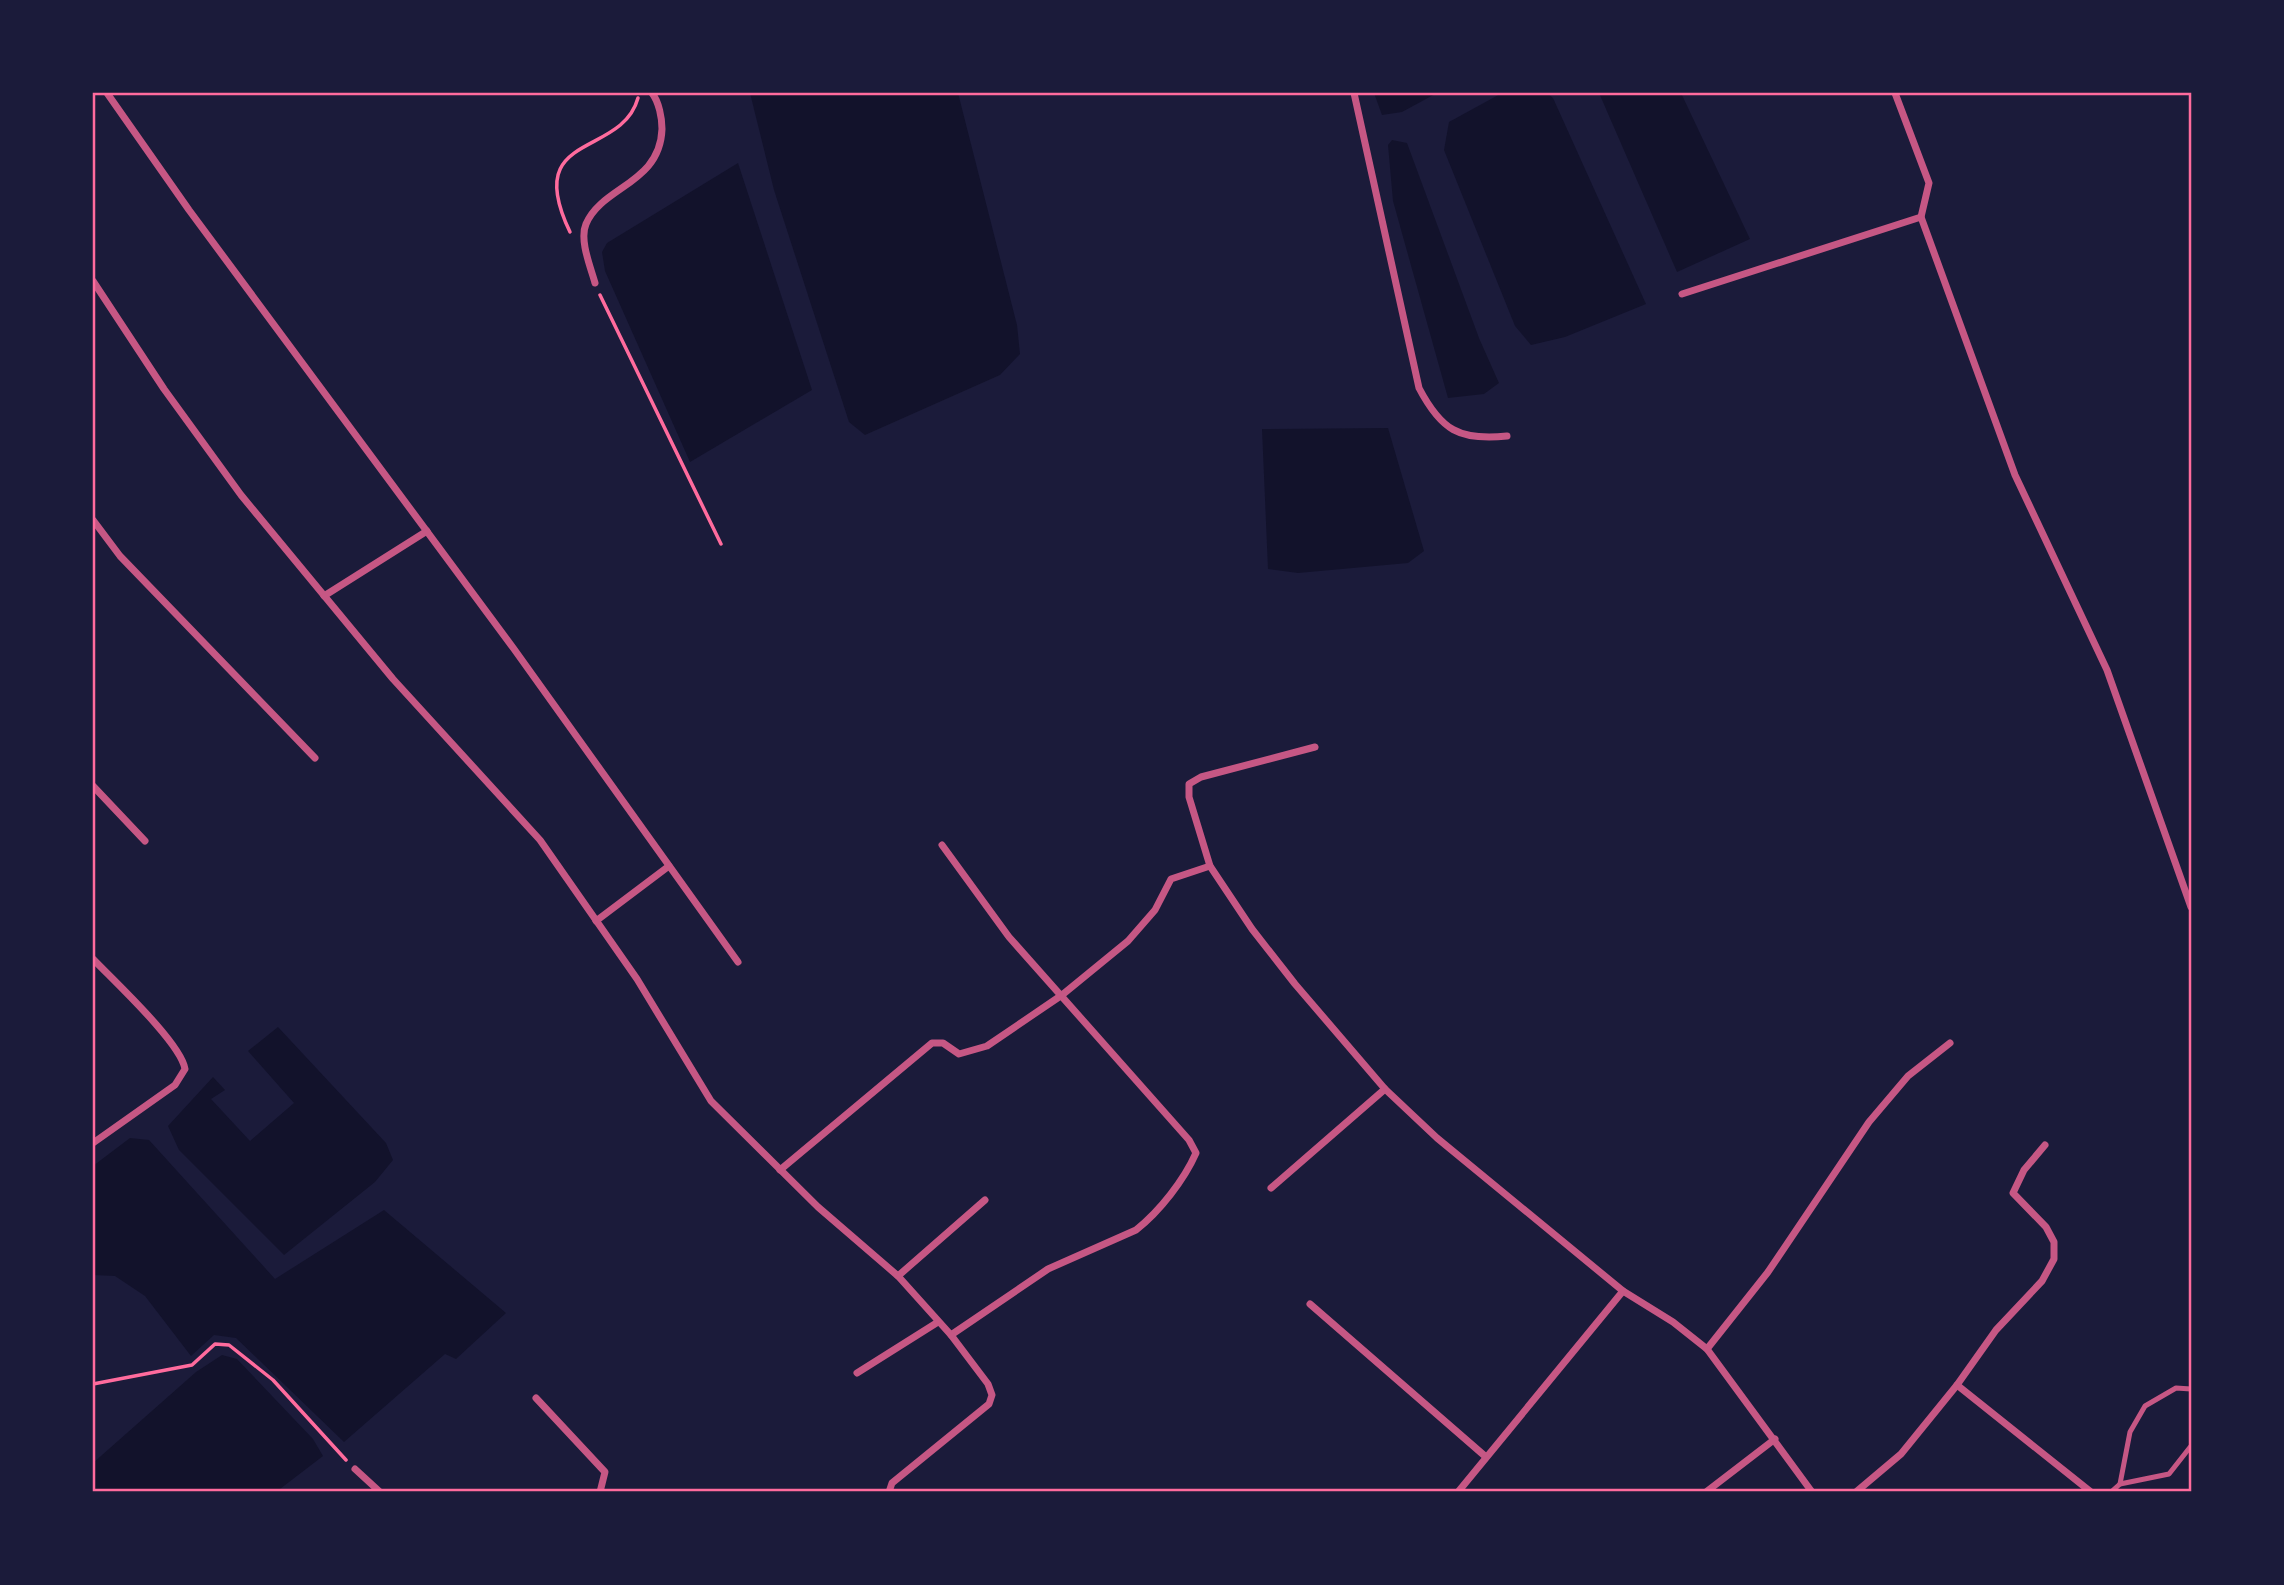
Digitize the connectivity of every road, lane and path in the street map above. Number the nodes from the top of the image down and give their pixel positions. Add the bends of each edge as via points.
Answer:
1 (107, 93) edge
2 (637, 93) edge
3 (652, 93) edge
4 (1354, 93) edge
5 (1895, 93) edge
6 (1921, 217) junction
7 (573, 239) dead end
8 (93, 281) edge
9 (595, 283) joint
10 (1682, 294) dead end
11 (1507, 436) dead end
12 (93, 520) edge
13 (427, 531) junction
14 (721, 544) dead end
15 (324, 596) junction
16 (1315, 747) dead end
17 (315, 758) dead end
18 (93, 786) edge
19 (145, 841) dead end
20 (943, 845) dead end
21 (669, 866) junction
22 (1210, 866) junction
23 (2191, 907) edge
24 (596, 921) junction
25 (93, 959) edge
26 (738, 962) dead end
27 (1062, 995) junction
28 (1950, 1042) dead end
29 (1385, 1088) junction
30 (93, 1143) edge
31 (2045, 1145) dead end
32 (780, 1170) junction
33 (1271, 1188) dead end
34 (985, 1200) dead end
35 (898, 1276) junction
36 (1623, 1291) junction
37 (1310, 1304) dead end
38 (939, 1322) junction
39 (951, 1335) junction
40 (1707, 1349) junction
41 (856, 1373) dead end
42 (93, 1384) edge
43 (1957, 1385) junction
44 (2191, 1390) edge
45 (536, 1398) dead end
46 (1775, 1439) junction
47 (2191, 1446) edge
48 (1486, 1457) junction
49 (355, 1469) joint
50 (2120, 1484) junction
51 (380, 1492) edge
52 (600, 1492) edge
53 (889, 1492) edge
54 (1458, 1492) edge
55 (1706, 1492) edge
56 (1812, 1492) edge
57 (1856, 1492) edge
58 (2091, 1492) edge
59 (2111, 1492) edge

1 - 13 street
2 - 7 path via 638,101 626,120 569,155 558,173 555,190
3 - 9 street via 662,122 662,143 649,166 601,206 586,225
4 - 11 street via 1419,388 1433,416 1452,432 1485,438
5 - 6 street via 1929,183
6 - 10 street
6 - 23 street via 2015,475 2107,670
8 - 15 street via 226,474
9 - 14 path
12 - 17 street via 120,556
13 - 15 street
13 - 21 street
15 - 24 street via 540,840
16 - 22 street via 1200,777 1189,784
18 - 19 street
20 - 27 street via 1009,937
21 - 24 street
21 - 26 street
22 - 27 street via 1171,879 1155,910 1128,942
22 - 29 street via 1295,984
24 - 32 street via 711,1101
25 - 30 street via 169,1040 186,1069 175,1085
27 - 32 street via 987,1045 959,1054 943,1043 932,1043
27 - 39 street via 1196,1153 1136,1230 1048,1269
28 - 40 street via 1908,1076 1868,1122 1768,1272
29 - 33 street
29 - 36 street via 1437,1138
31 - 43 street via 2024,1170 2013,1194 2046,1227 2054,1242 2054,1259 2042,1281 1996,1330
32 - 35 street
34 - 35 street
35 - 38 street
36 - 40 street
36 - 48 street
37 - 48 street
38 - 39 street
38 - 41 street
39 - 53 street via 988,1384 989,1404 892,1483
40 - 46 street
42 - 49 path via 192,1364 215,1344 229,1345 273,1380
43 - 57 street via 1901,1454
43 - 58 street
44 - 50 lane via 2176,1388 2145,1406 2130,1432
45 - 52 street via 605,1472
46 - 55 street
46 - 56 street
47 - 50 lane via 2169,1474
48 - 54 street
49 - 51 street
50 - 59 lane

